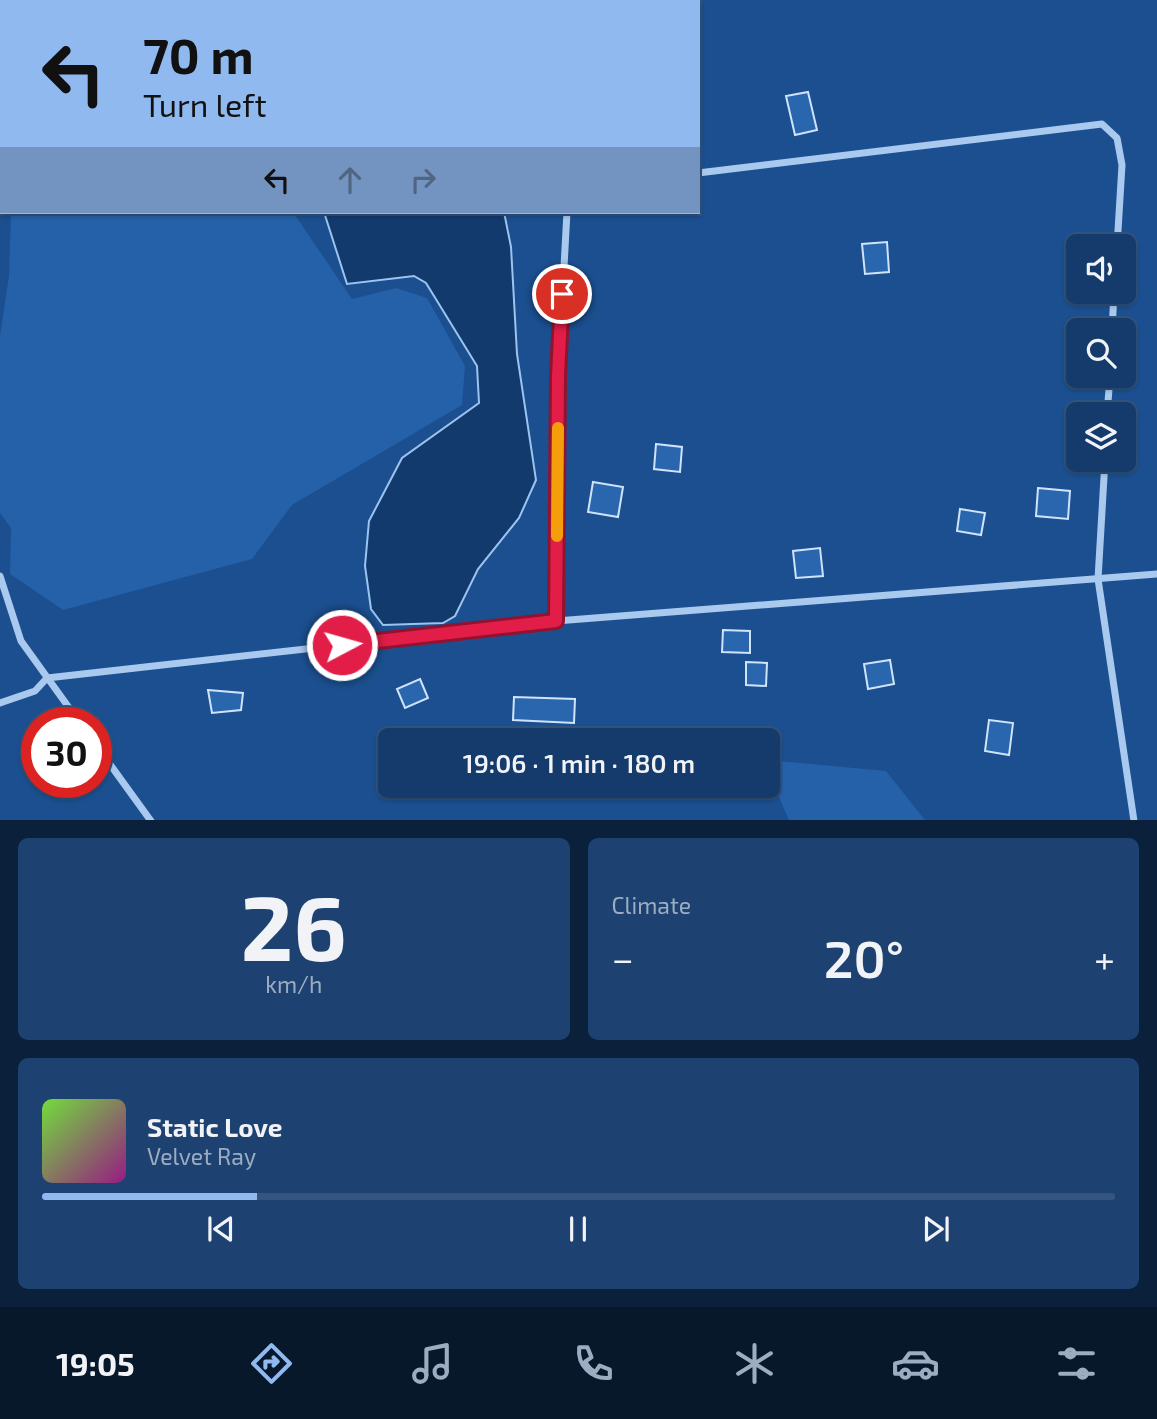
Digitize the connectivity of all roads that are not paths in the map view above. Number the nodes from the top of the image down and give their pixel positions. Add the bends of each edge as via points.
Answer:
1 (700, 173) edge
2 (567, 214) edge
3 (1118, 234) edge
4 (1104, 472) edge
5 (1157, 574) edge
6 (0, 576) edge
7 (1098, 579) junction
8 (556, 621) junction
9 (47, 678) junction
10 (0, 703) edge
11 (68, 707) edge
12 (112, 767) edge
13 (150, 820) edge
14 (1134, 820) edge

1 - 3 street via 1102,124 1117,138 1122,165
2 - 8 street via 558,376
4 - 7 street
5 - 7 street
6 - 9 street via 21,641
7 - 8 street
7 - 14 street
8 - 9 street
9 - 10 street via 35,691
9 - 11 street
12 - 13 street

